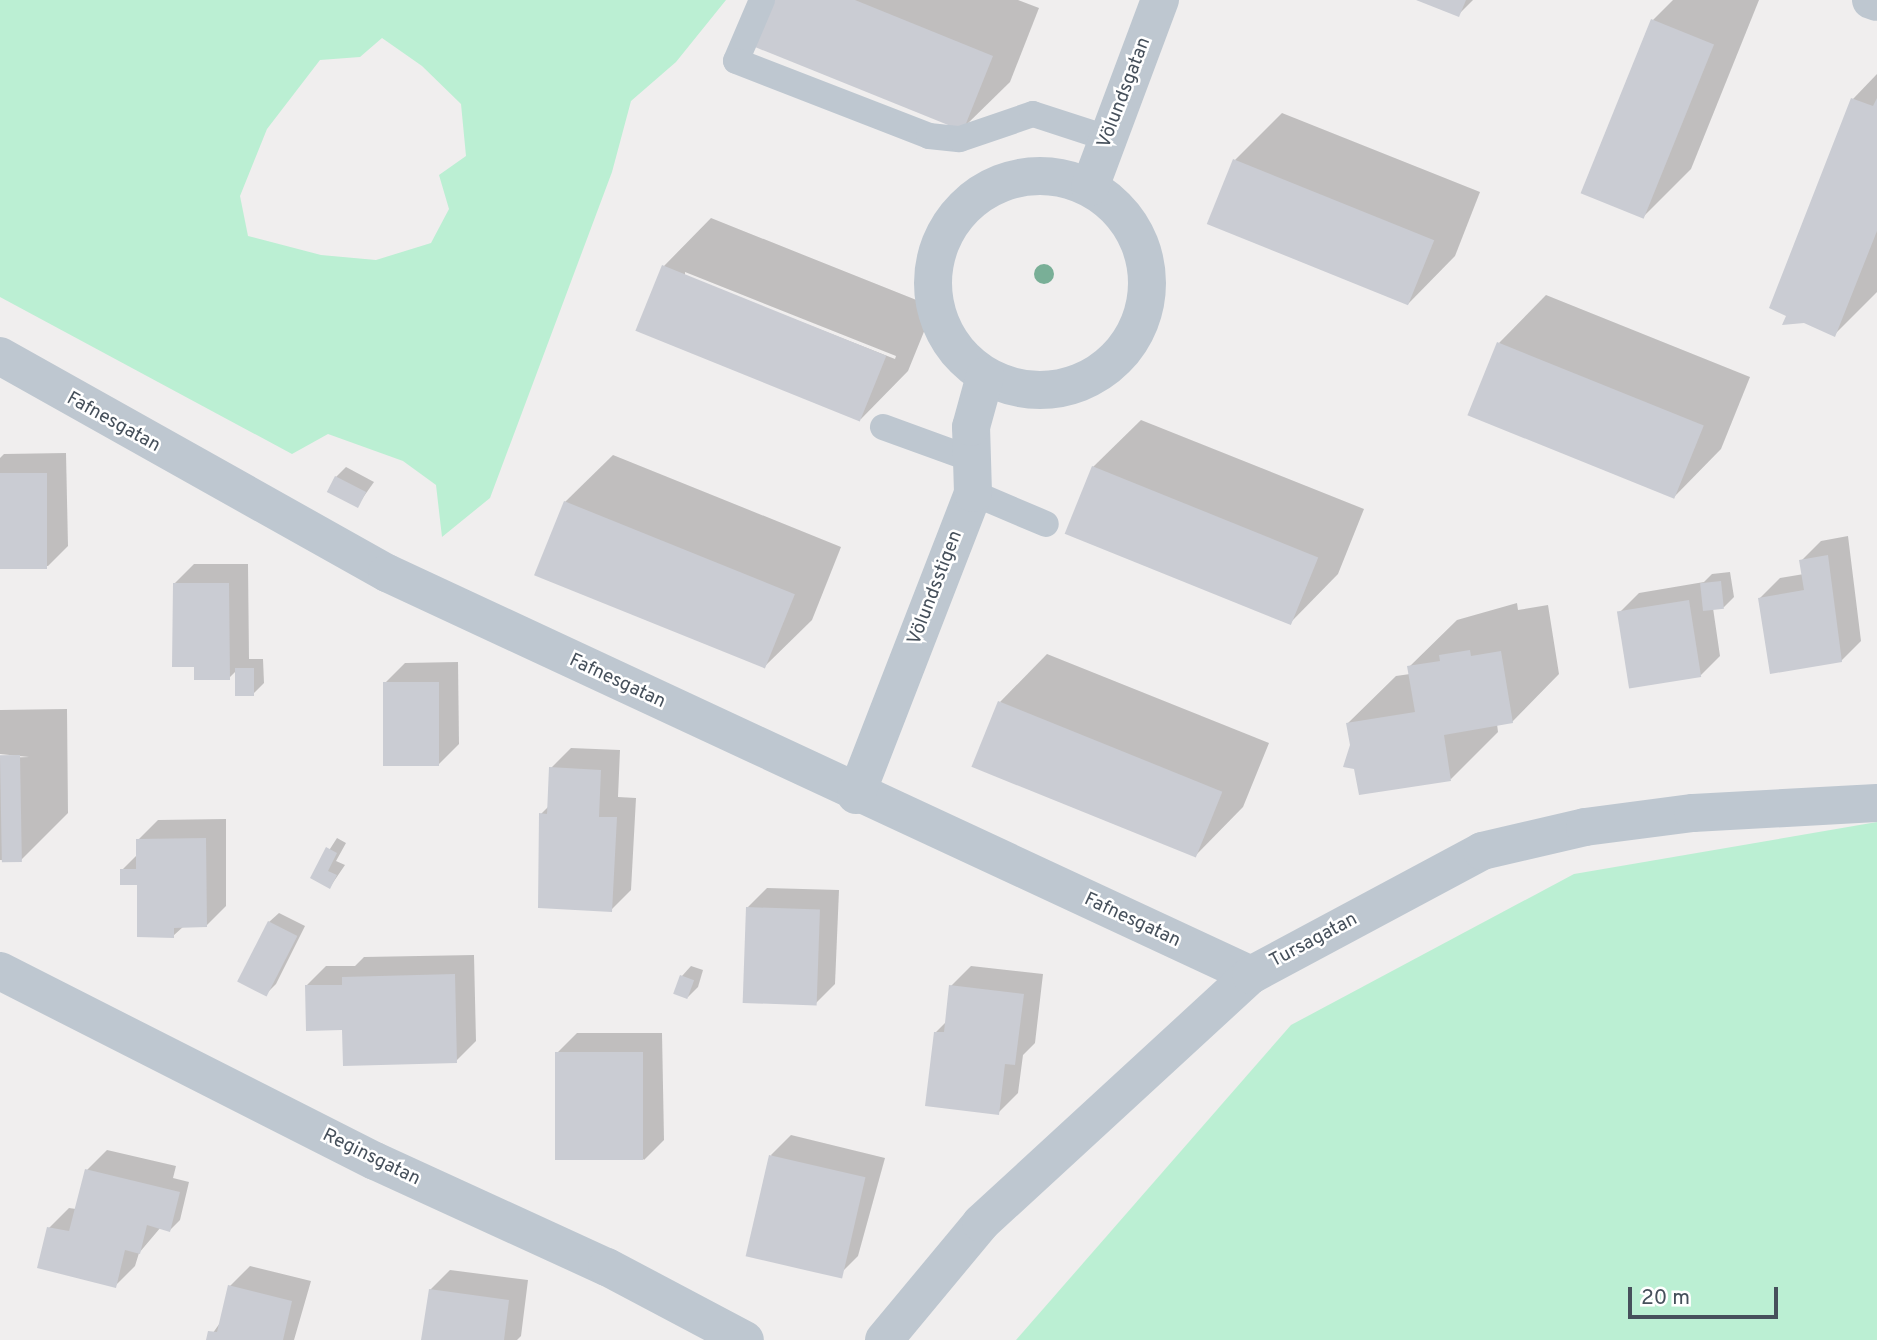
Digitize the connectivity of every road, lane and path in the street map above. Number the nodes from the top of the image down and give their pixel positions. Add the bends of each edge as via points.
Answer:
1 (762, 0) edge
2 (1160, 0) edge
3 (1871, 0) edge
4 (1877, 2) edge
5 (1108, 138) junction
6 (1090, 187) junction
7 (0, 356) edge
8 (985, 376) junction
9 (883, 426) dead end
10 (972, 476) junction
11 (1046, 524) dead end
12 (856, 795) junction
13 (1877, 803) edge
14 (0, 971) edge
15 (1251, 975) junction
16 (745, 1340) edge
17 (884, 1340) edge

1 - 5 lane via 736,61 929,135 960,139 1033,114
2 - 5 street, Völundsgatan
3 - 4 street
5 - 6 street, Völundsgatan
6 - 8 street via 1054,175 1016,177 981,192 954,217 934,258 932,296 943,332 966,362
6 - 8 street via 1118,208 1139,239 1149,276 1145,313 1123,354 1094,377 1058,390 1020,390
7 - 12 street, Fafnesgatan via 62,396 387,573
8 - 10 street, Völundsstigen via 971,426
9 - 10 lane
10 - 11 lane
10 - 12 street, Völundsstigen
12 - 15 street, Fafnesgatan
13 - 15 street, Tursagatan via 1693,813 1585,827 1482,851
14 - 16 street, Reginsgatan via 375,1161 607,1267
15 - 17 street, Tursagatan via 981,1223

